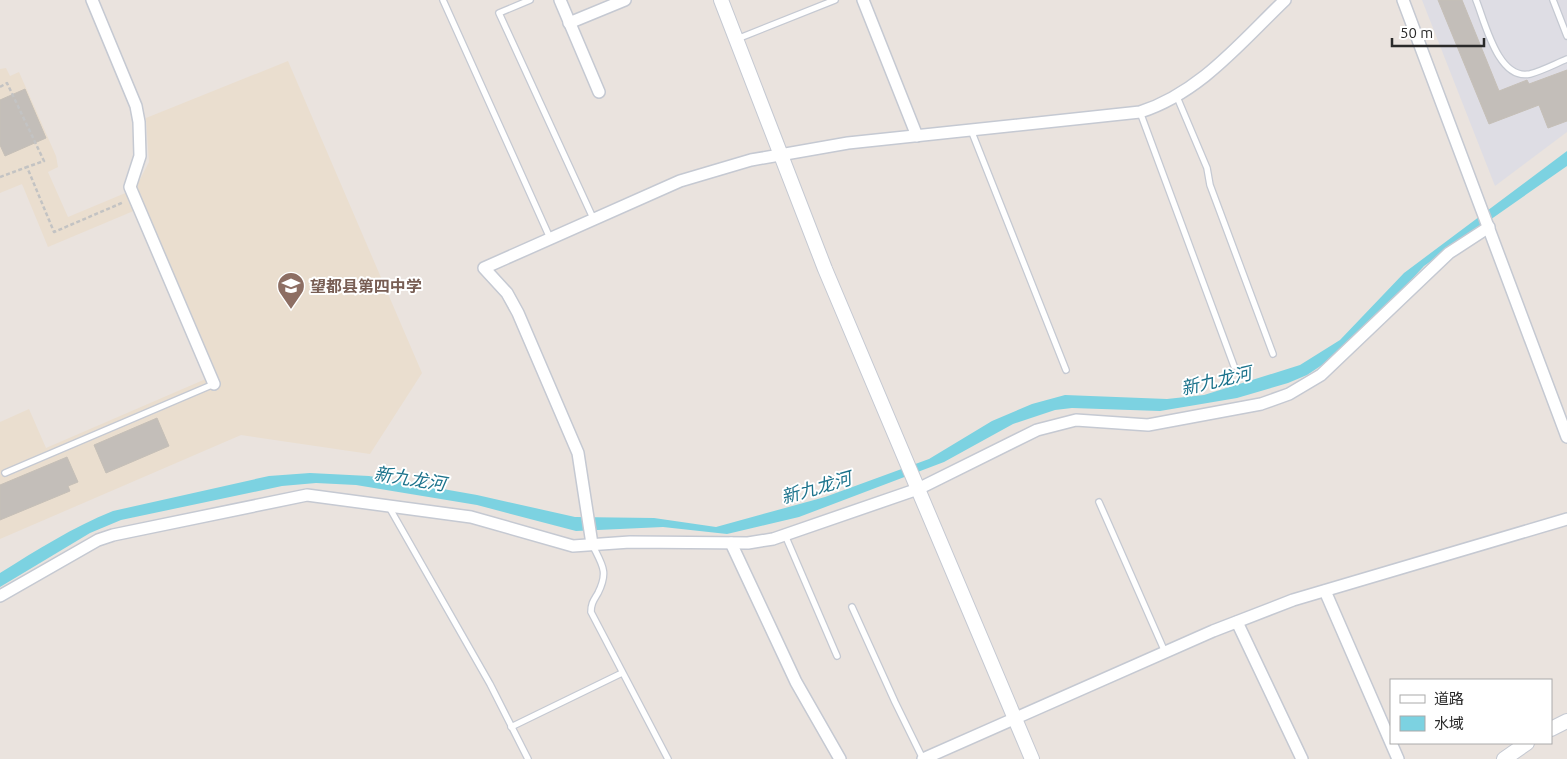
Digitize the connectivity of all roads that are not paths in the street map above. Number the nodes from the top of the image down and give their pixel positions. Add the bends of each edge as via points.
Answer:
1 (92, 0) edge
2 (443, 0) edge
3 (530, 0) edge
4 (560, 0) edge
5 (625, 0) edge
6 (720, 0) edge
7 (835, 0) edge
8 (863, 0) edge
9 (1285, 0) edge
10 (1403, 0) edge
11 (1476, 0) edge
12 (1553, 0) edge
13 (569, 22) junction
14 (1567, 36) edge
15 (736, 40) junction
16 (1567, 59) edge
17 (599, 92) dead end
18 (1177, 97) junction
19 (1140, 112) junction
20 (971, 130) junction
21 (917, 136) junction
22 (781, 155) junction
23 (593, 218) junction
24 (1489, 227) junction
25 (550, 238) junction
26 (1273, 354) dead end
27 (1234, 366) dead end
28 (1066, 370) dead end
29 (214, 384) joint
30 (1567, 437) edge
31 (5, 473) dead end
32 (918, 489) junction
33 (1099, 502) dead end
34 (389, 507) junction
35 (1567, 519) edge
36 (785, 535) junction
37 (731, 543) junction
38 (592, 544) junction
39 (1325, 591) junction
40 (0, 596) edge
41 (852, 607) dead end
42 (1237, 622) junction
43 (1165, 652) junction
44 (837, 656) dead end
45 (622, 673) junction
46 (1014, 717) junction
47 (1567, 721) edge
48 (511, 727) junction
49 (1552, 728) edge
50 (1390, 741) edge
51 (1391, 744) edge
52 (1526, 744) edge
53 (528, 759) edge
54 (668, 759) edge
55 (840, 759) edge
56 (923, 759) edge
57 (1032, 759) edge
58 (1302, 759) edge
59 (1398, 759) edge
60 (1504, 759) edge

1 - 29 street via 140,122 140,156 130,187
2 - 25 lane
3 - 23 lane via 499,13
4 - 13 street
5 - 13 street
6 - 15 street
7 - 15 lane
8 - 21 street
9 - 18 street via 1201,80
10 - 24 street
11 - 16 lane via 1499,59 1509,68 1529,74
12 - 14 lane
13 - 17 street
15 - 22 street
18 - 19 street
18 - 26 lane
19 - 20 street
19 - 27 lane
20 - 21 street
20 - 28 lane
21 - 22 street via 848,143
22 - 23 street via 751,160 680,181
22 - 32 street via 825,269
23 - 25 street
24 - 30 street
24 - 32 street via 1449,253 1321,375 1289,394 1262,404 1148,425 1076,420 1037,430
25 - 38 street via 484,268 507,293 518,313 578,453
29 - 31 lane
32 - 36 street
32 - 46 street
33 - 43 lane
34 - 38 street via 471,517 573,546
34 - 40 street via 307,495 113,535 98,540
34 - 48 lane
35 - 39 street
36 - 37 street
36 - 44 lane
37 - 38 street
37 - 55 street via 796,682
38 - 45 lane via 605,576 591,603 591,612
39 - 42 street
39 - 50 street
41 - 56 lane
42 - 43 street
42 - 58 street
43 - 46 street
45 - 48 lane
45 - 54 lane
46 - 56 street
46 - 57 street
47 - 49 street
48 - 53 lane
51 - 59 street
52 - 60 street

